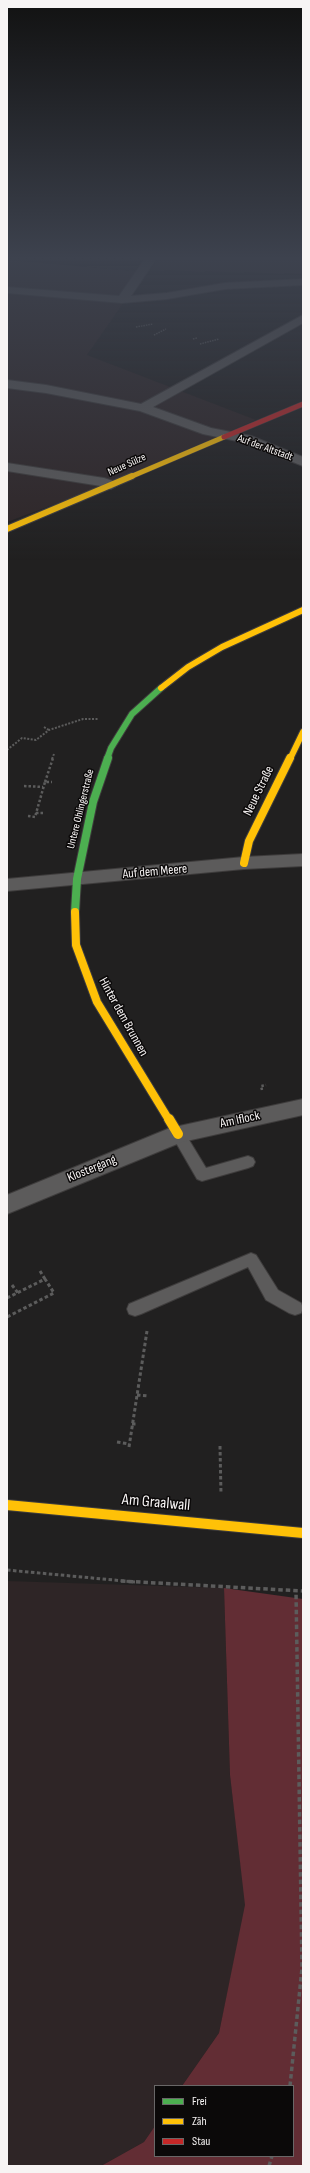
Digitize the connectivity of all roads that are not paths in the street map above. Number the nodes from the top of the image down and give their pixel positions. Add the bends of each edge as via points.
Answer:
1 (233, 357) edge
2 (7, 384) edge
3 (303, 404) edge
4 (143, 408) junction
5 (226, 435) junction
6 (303, 462) edge
7 (7, 467) edge
8 (116, 483) junction
9 (7, 529) edge
10 (303, 610) edge
11 (303, 732) edge
12 (303, 860) edge
13 (244, 863) junction
14 (77, 879) junction
15 (7, 885) edge
16 (303, 1107) edge
17 (178, 1134) junction
18 (248, 1162) dead end
19 (7, 1205) edge
20 (295, 1308) dead end
21 (135, 1309) dead end
22 (7, 1505) edge
23 (303, 1533) edge

1 - 4 street
2 - 4 street, Auf der Altstadt
3 - 5 street, Neue Sülze
4 - 5 street, Auf der Altstadt
5 - 6 street, Auf der Altstadt via 246,439
5 - 8 street, Neue Sülze
7 - 8 street
8 - 9 street, Neue Sülze
10 - 14 street, Untere Ohlingerstraße via 222,647 188,667 132,714 111,748 102,772
11 - 13 street, Neue Straße via 249,841
12 - 13 street, Auf dem Meere
13 - 14 street, Auf dem Meere
14 - 15 street, Auf dem Meere
14 - 17 street, Hinter dem Brunnen via 74,927 76,945 88,981 97,1002
16 - 17 street, Am Iflock
17 - 18 lane via 202,1175
17 - 19 street, Klostergang
20 - 21 lane via 272,1295 251,1259
22 - 23 street, Am Graalwall

